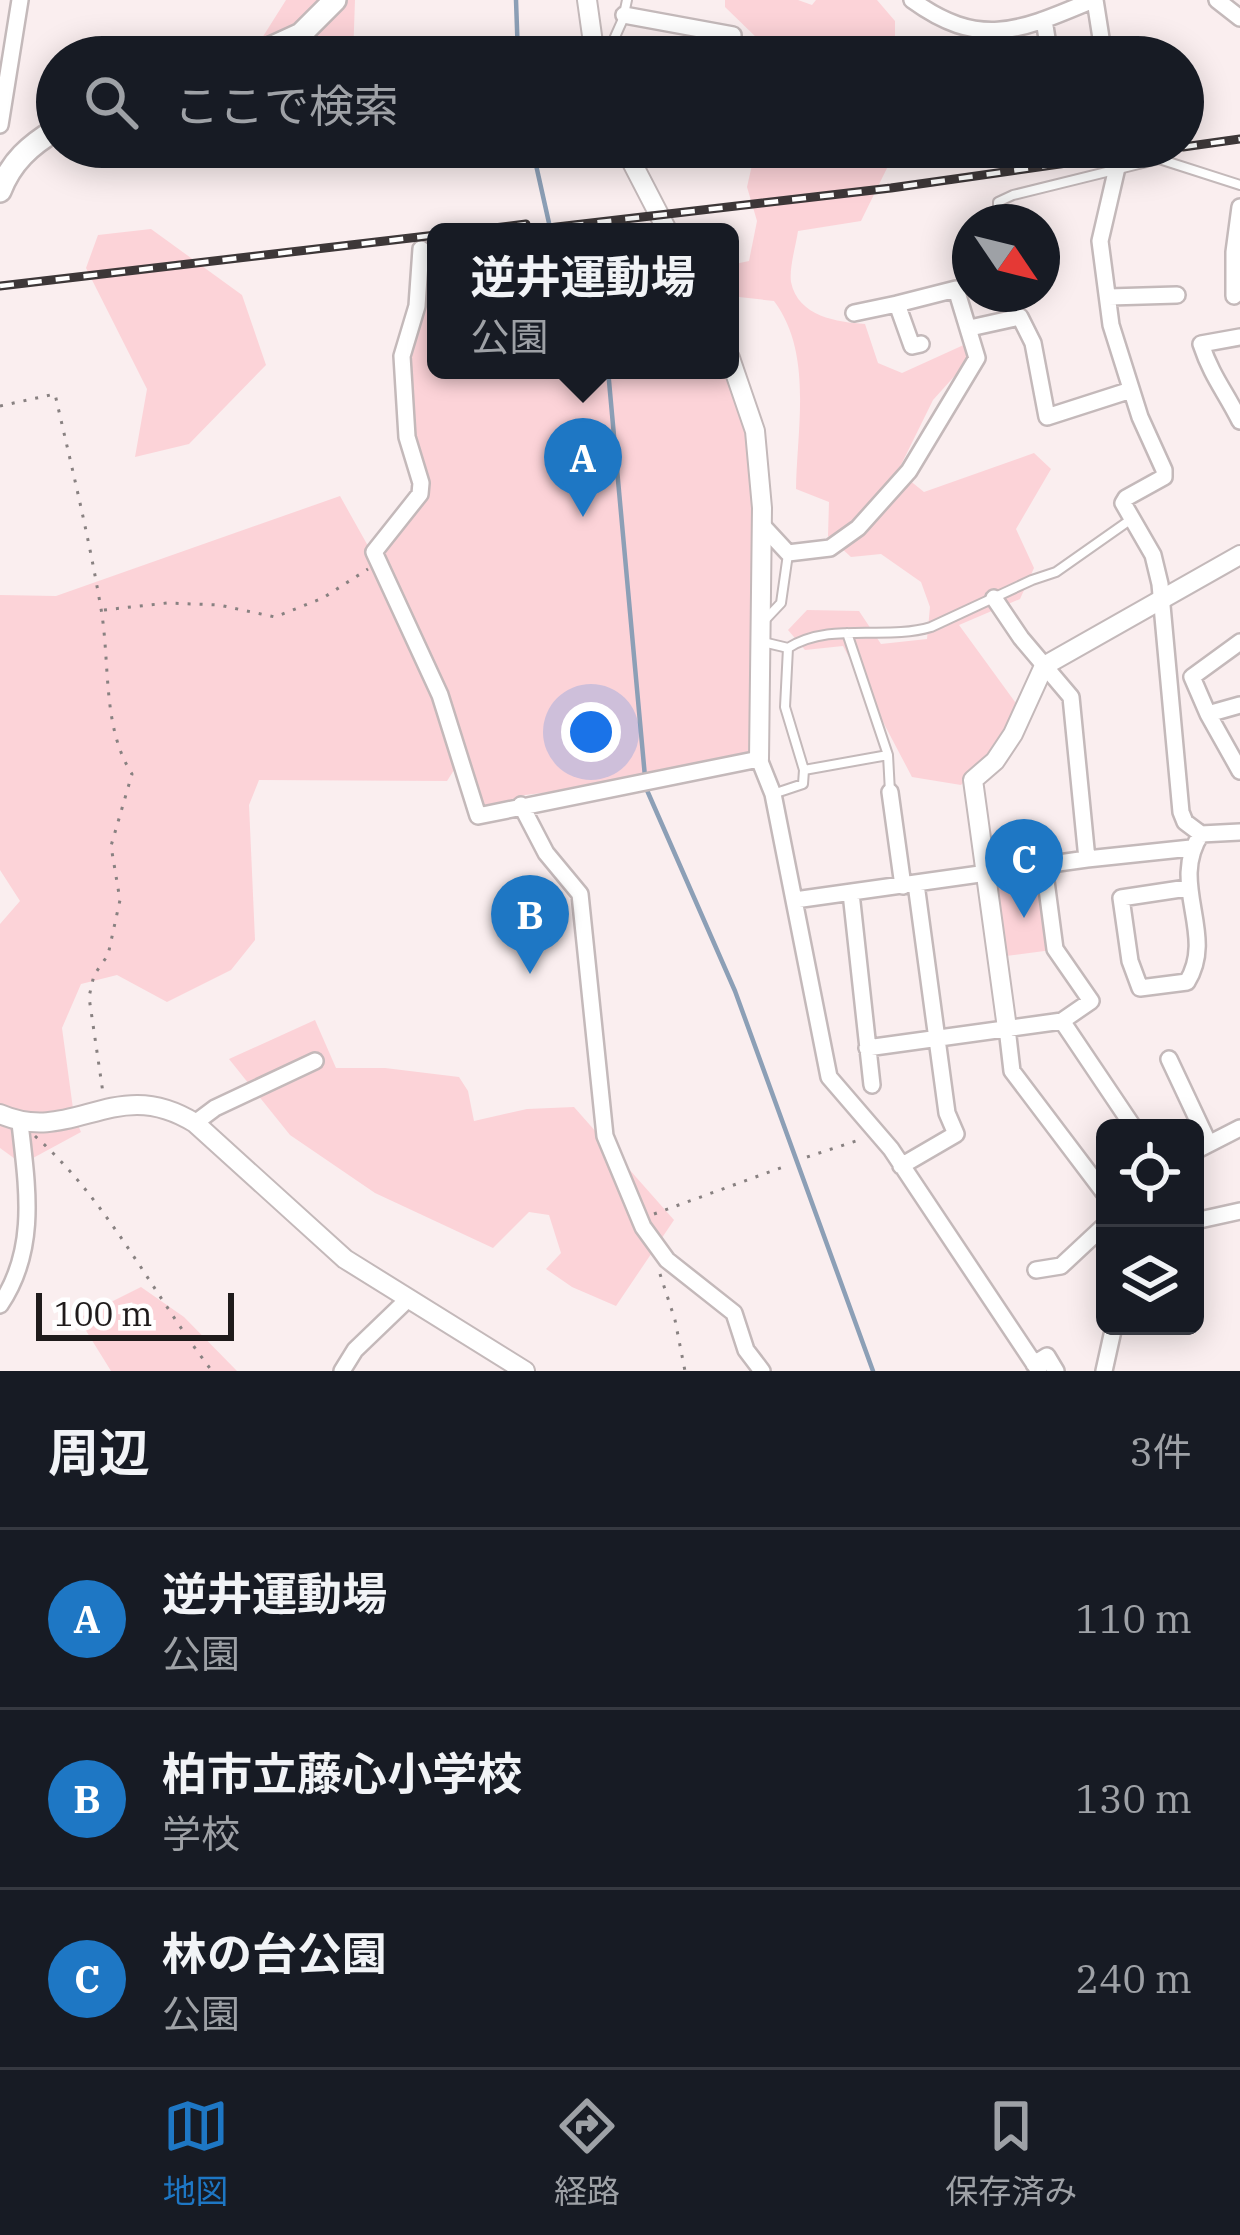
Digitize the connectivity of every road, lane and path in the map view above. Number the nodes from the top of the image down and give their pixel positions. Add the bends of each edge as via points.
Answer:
1 (20, 0) edge
2 (335, 0) edge
3 (587, 0) edge
4 (912, 0) edge
5 (1094, 0) edge
6 (1217, 0) edge
7 (625, 8) edge
8 (1240, 18) edge
9 (1044, 20) junction
10 (979, 33) joint
11 (733, 35) dead end
12 (297, 36) edge
13 (592, 36) edge
14 (614, 36) edge
15 (1047, 36) edge
16 (1100, 36) edge
17 (0, 125) edge
18 (36, 142) edge
19 (6, 159) edge
20 (635, 168) edge
21 (1088, 168) edge
22 (1116, 168) edge
23 (1193, 168) edge
24 (1240, 185) edge
25 (0, 191) edge
26 (998, 204) edge
27 (1240, 207) edge
28 (663, 223) edge
29 (421, 249) dead end
30 (952, 290) edge
31 (1177, 295) dead end
32 (1234, 296) dead end
33 (1109, 297) junction
34 (897, 304) junction
35 (964, 312) edge
36 (854, 313) dead end
37 (970, 328) junction
38 (1240, 337) edge
39 (921, 344) dead end
40 (737, 379) edge
41 (1131, 390) junction
42 (0, 406) edge
43 (1240, 422) edge
44 (1130, 520) junction
45 (763, 526) junction
46 (788, 553) junction
47 (1240, 555) edge
48 (376, 563) junction
49 (994, 598) junction
50 (1160, 598) junction
51 (102, 610) junction
52 (761, 632) junction
53 (847, 633) junction
54 (1240, 642) edge
55 (788, 648) junction
56 (1044, 666) junction
57 (1240, 705) edge
58 (1208, 714) junction
59 (888, 755) junction
60 (759, 759) junction
61 (804, 770) junction
62 (1240, 771) edge
63 (890, 792) joint
64 (773, 794) junction
65 (521, 805) junction
66 (1240, 832) edge
67 (1196, 841) junction
68 (1087, 859) junction
69 (1044, 866) junction
70 (985, 874) junction
71 (909, 885) junction
72 (1187, 888) junction
73 (850, 893) junction
74 (795, 900) junction
75 (1062, 1021) junction
76 (1006, 1028) junction
77 (938, 1038) junction
78 (867, 1048) junction
79 (1169, 1059) dead end
80 (315, 1060) dead end
81 (872, 1085) dead end
82 (108, 1106) junction
83 (0, 1114) edge
84 (1128, 1119) edge
85 (1191, 1119) edge
86 (20, 1123) junction
87 (195, 1124) junction
88 (1240, 1129) edge
89 (878, 1134) junction
90 (1204, 1147) edge
91 (807, 1157) dead end
92 (902, 1166) junction
93 (783, 1167) dead end
94 (1096, 1182) edge
95 (1240, 1211) edge
96 (641, 1219) junction
97 (1204, 1219) edge
98 (1103, 1227) edge
99 (668, 1260) junction
100 (1036, 1270) dead end
101 (407, 1300) junction
102 (0, 1305) edge
103 (1112, 1335) edge
104 (1037, 1367) edge
105 (212, 1371) edge
106 (342, 1371) edge
107 (525, 1371) edge
108 (685, 1371) edge
109 (762, 1371) edge
110 (1056, 1371) edge
111 (1104, 1371) edge

1 - 17 street
2 - 12 main road
3 - 13 street
4 - 10 street
5 - 9 street
5 - 16 street
6 - 8 street
7 - 11 street
7 - 14 lane
9 - 10 street
9 - 15 street
18 - 19 main road
19 - 25 main road
20 - 28 street
21 - 26 lane
22 - 33 street via 1100,241
23 - 24 lane
27 - 32 street
29 - 48 street via 417,306 402,356 420,494 374,551
30 - 34 street
31 - 33 street
33 - 41 street
34 - 36 street
34 - 39 street via 912,346
35 - 37 street
37 - 41 street via 1020,317 1047,417
37 - 46 street via 977,358 909,471 843,541
38 - 43 street via 1201,344
40 - 45 street via 755,431
41 - 44 street via 1164,477 1126,498
42 - 51 path via 55,394
44 - 49 lane via 1057,572
44 - 50 street via 1153,555
45 - 46 street
45 - 52 street
46 - 52 lane via 781,603
47 - 50 street
48 - 51 path via 275,617 167,603
48 - 65 street via 440,695 478,816
49 - 53 lane via 914,632
49 - 56 street
50 - 56 street
50 - 67 street via 1181,812
51 - 82 path via 112,726 132,774 111,846 120,900 89,997
52 - 55 lane
52 - 60 street
53 - 55 lane
53 - 59 lane
54 - 58 street via 1192,677
55 - 61 lane via 784,707
56 - 68 street via 1071,697
56 - 70 street via 1013,734 973,780
57 - 58 street
58 - 62 street
59 - 61 lane
59 - 63 lane
60 - 64 street
60 - 65 street
61 - 64 lane via 803,784
63 - 71 street
64 - 74 street
65 - 96 street via 580,894 605,1136
66 - 67 street
67 - 68 street
67 - 72 street
68 - 69 street
69 - 70 street
69 - 75 street via 1054,950 1090,1000
70 - 71 street
70 - 76 street
71 - 73 street
71 - 77 street
72 - 72 street via 1195,969 1186,982 1140,988 1120,898
73 - 74 street
73 - 78 street
74 - 89 street via 829,1077
75 - 76 street
75 - 84 street
76 - 77 street
76 - 94 street via 1012,1071
77 - 78 street
77 - 92 street via 956,1134
78 - 81 street
79 - 85 street
80 - 87 street
82 - 86 street via 58,1122
82 - 87 street via 150,1104
83 - 86 street
86 - 102 street via 26,1240
86 - 105 path via 94,1196
87 - 101 street via 345,1259
88 - 90 street
89 - 91 path
89 - 92 street
92 - 104 street
93 - 96 path
95 - 97 street
96 - 99 street
98 - 100 street via 1060,1265
99 - 108 path via 659,1270
99 - 109 street via 734,1313
101 - 106 street
101 - 107 street
103 - 111 street
104 - 110 street via 1047,1356

